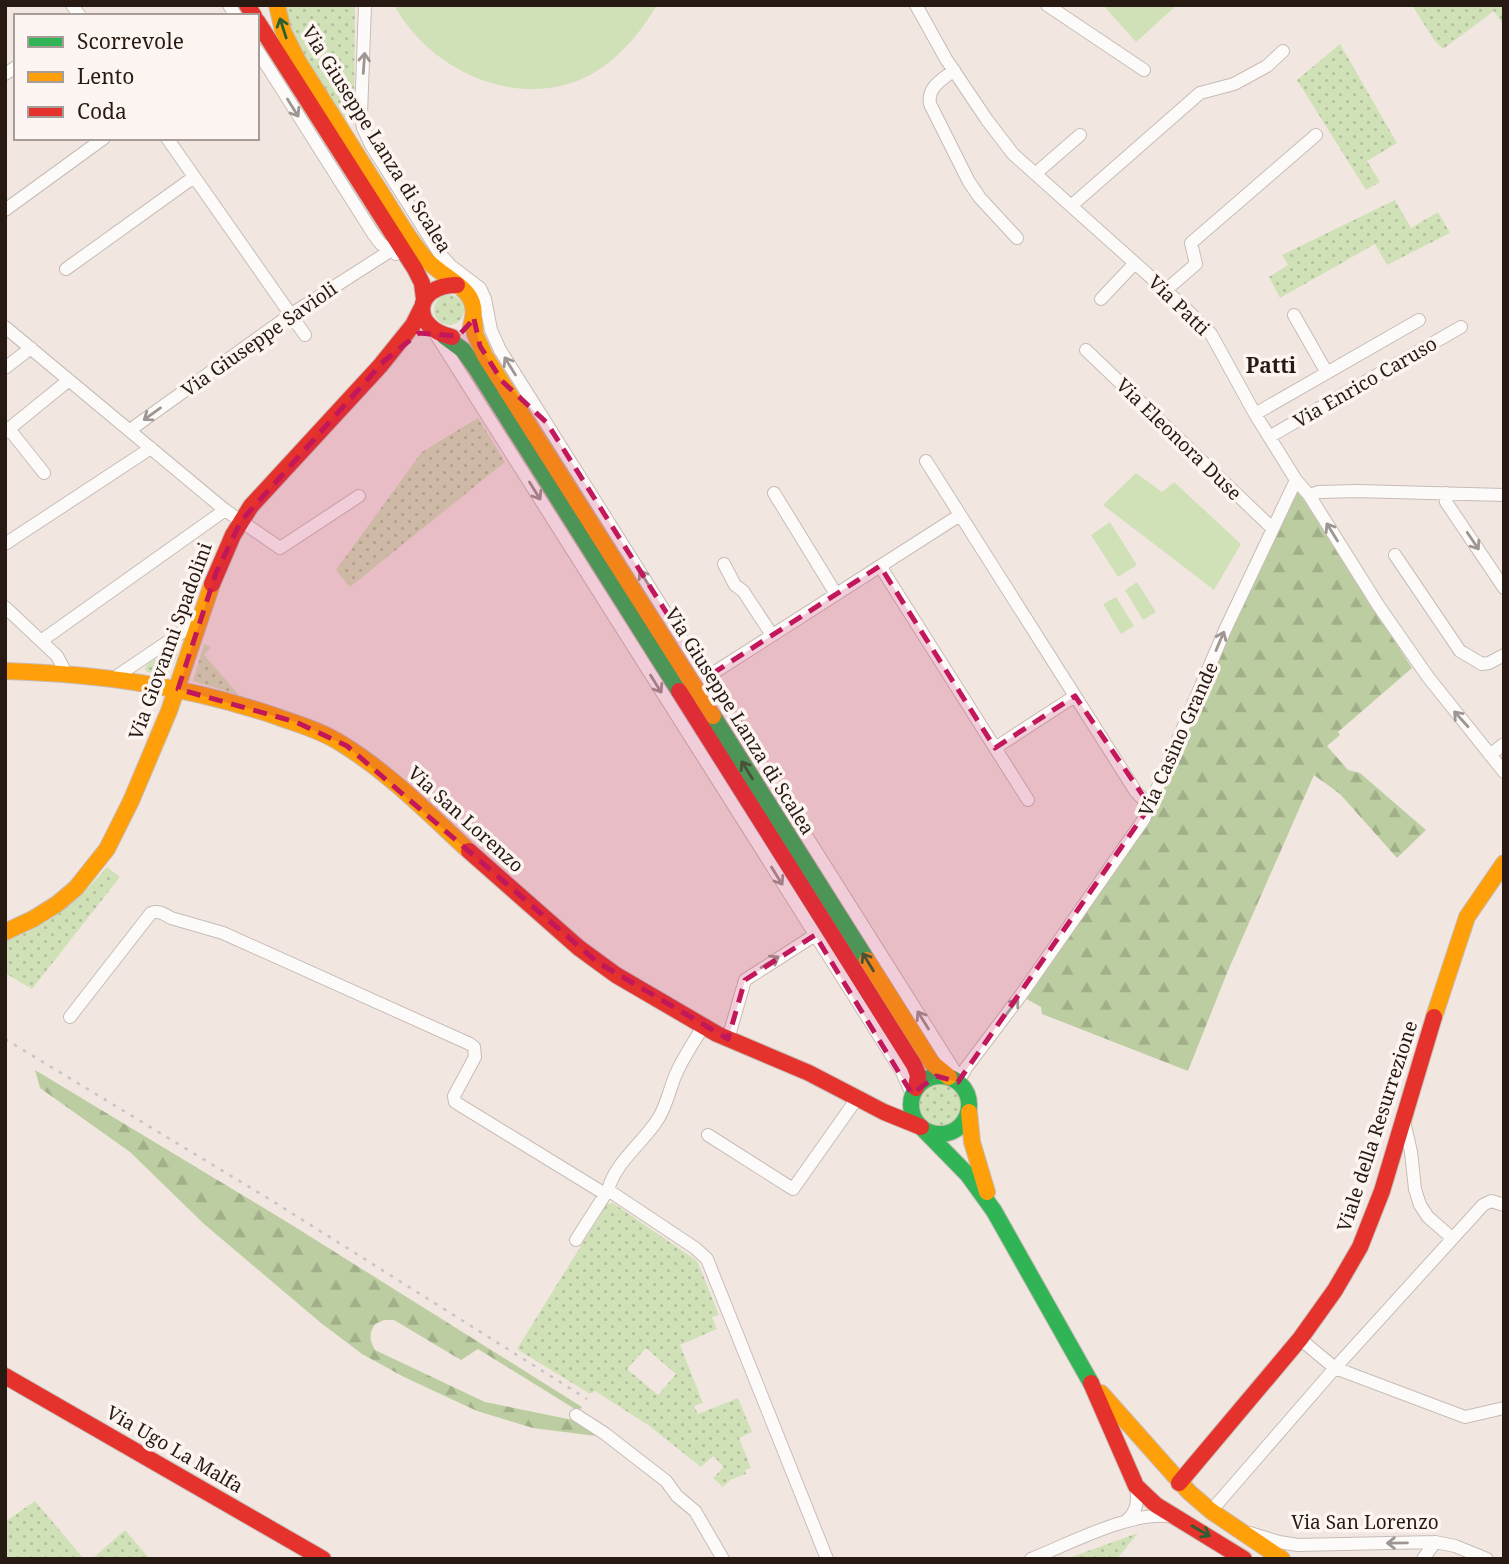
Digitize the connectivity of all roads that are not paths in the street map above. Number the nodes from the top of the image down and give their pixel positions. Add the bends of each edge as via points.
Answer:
1 (277, 5) edge
2 (365, 5) edge
3 (916, 5) edge
4 (1047, 5) edge
5 (259, 24) edge
6 (1283, 51) dead end
7 (259, 53) edge
8 (954, 70) junction
9 (1144, 70) dead end
10 (1080, 135) dead end
11 (1316, 135) dead end
12 (101, 140) edge
13 (168, 140) edge
14 (379, 173) junction
15 (1035, 174) junction
16 (194, 177) junction
17 (1071, 206) junction
18 (5, 210) edge
19 (1017, 238) dead end
20 (390, 251) junction
21 (1135, 263) junction
22 (413, 265) junction
23 (66, 269) dead end
24 (457, 285) junction
25 (1166, 290) junction
26 (1101, 299) dead end
27 (423, 303) junction
28 (290, 315) junction
29 (1294, 315) dead end
30 (474, 319) junction
31 (1419, 320) dead end
32 (5, 327) edge
33 (1461, 327) dead end
34 (437, 334) junction
35 (304, 335) dead end
36 (31, 348) junction
37 (1086, 350) dead end
38 (384, 362) junction
39 (5, 368) edge
40 (1327, 373) junction
41 (69, 380) junction
42 (502, 382) junction
43 (1255, 414) junction
44 (547, 423) junction
45 (7, 430) edge
46 (130, 430) junction
47 (1269, 437) junction
48 (504, 442) junction
49 (151, 448) junction
50 (926, 461) dead end
51 (44, 473) dead end
52 (543, 475) junction
53 (1296, 481) junction
54 (774, 493) dead end
55 (1446, 494) junction
56 (1309, 495) junction
57 (1504, 495) edge
58 (359, 496) dead end
59 (225, 510) junction
60 (961, 515) junction
61 (241, 521) junction
62 (1272, 527) junction
63 (5, 544) edge
64 (1395, 555) dead end
65 (724, 564) dead end
66 (880, 566) junction
67 (1504, 588) edge
68 (836, 594) junction
69 (5, 607) edge
70 (200, 620) junction
71 (772, 635) junction
72 (41, 641) junction
73 (1504, 654) edge
74 (5, 671) edge
75 (66, 673) junction
76 (707, 677) junction
77 (114, 678) junction
78 (178, 689) junction
79 (1075, 696) junction
80 (1504, 744) edge
81 (995, 748) junction
82 (1490, 755) junction
83 (1504, 772) edge
84 (1028, 800) dead end
85 (1150, 806) junction
86 (1504, 863) edge
87 (5, 932) edge
88 (815, 935) junction
89 (70, 1017) dead end
90 (703, 1027) junction
91 (728, 1040) junction
92 (955, 1079) junction
93 (914, 1091) junction
94 (859, 1098) junction
95 (969, 1110) junction
96 (1404, 1120) junction
97 (921, 1127) junction
98 (708, 1135) dead end
99 (606, 1192) junction
100 (1504, 1205) edge
101 (994, 1211) junction
102 (1452, 1238) junction
103 (576, 1240) dead end
104 (1300, 1339) junction
105 (1335, 1368) junction
106 (1087, 1374) junction
107 (5, 1376) edge
108 (1504, 1408) edge
109 (576, 1415) dead end
110 (1159, 1460) junction
111 (1133, 1480) junction
112 (1179, 1483) junction
113 (1211, 1511) junction
114 (1176, 1517) junction
115 (1123, 1523) junction
116 (1241, 1530) junction
117 (1435, 1542) junction
118 (323, 1559) edge
119 (723, 1559) edge
120 (827, 1559) edge
121 (1031, 1559) edge
122 (1244, 1559) edge
123 (1282, 1559) edge
124 (1423, 1559) edge
125 (1487, 1559) edge

14 -> 1 street, Via Giuseppe Lanza di Scalea via 298,61 283,32
14 -> 2 street, Via Giuseppe Lanza di Scalea via 362,121
3 - 8 street, Via Patti
4 - 9 street
5 - 22 street, Via Giuseppe Lanza di Scalea
6 - 17 street via 1267,66 1234,84 1200,93
7 -> 20 street, Via Giuseppe Lanza di Scalea via 374,235
8 - 15 street, Via Patti via 1006,146
8 - 19 street via 931,89 930,104 969,183
10 - 15 street
11 - 25 street via 1191,243 1196,264
12 - 18 street
13 - 16 street
14 - 24 street, Via Giuseppe Lanza di Scalea via 423,256
44 -> 14 street, Via Giuseppe Lanza di Scalea via 493,337 480,288 440,254
15 - 17 street, Via Patti
16 - 23 street
16 - 28 street
17 - 21 street, Via Patti
20 - 22 street, Via Giuseppe Lanza di Scalea
20 - 28 street, Via Giuseppe Savioli
21 - 25 street, Via Patti
21 - 26 street
22 - 27 street, Via Giuseppe Lanza di Scalea via 421,280
24 - 27 street via 436,287
24 - 30 street via 472,298
25 - 43 street, Via Patti via 1210,334
27 - 34 street via 425,322
27 - 38 street, Via Giovanni Spadolini via 413,326
28 - 35 street
28 -> 46 street, Via Giuseppe Savioli
29 - 40 street
30 - 34 street via 461,335
30 - 42 street, Via Giuseppe Lanza di Scalea via 480,346
31 - 40 street
32 - 36 street
33 - 47 street, Via Enrico Caruso
34 - 38 street, Via Giovanni Spadolini via 416,336
34 - 48 street, Via Giuseppe Lanza di Scalea
34 - 52 street, Via Giuseppe Lanza di Scalea via 457,344 471,361
36 - 39 street
36 - 41 street
37 - 62 street, Via Eleonora Duse
38 - 61 street, Via Giovanni Spadolini via 267,486
40 - 43 street
41 - 45 street
41 - 46 street
42 - 44 street, Via Giuseppe Lanza di Scalea
92 -> 42 street, Via Giuseppe Lanza di Scalea via 932,1063
43 - 47 street, Via Patti
76 -> 44 street, Via Giuseppe Lanza di Scalea
45 - 51 street
46 - 49 street
47 - 53 street, Via Patti
48 - 52 street, Via Giuseppe Lanza di Scalea
48 -> 88 street, Via Giuseppe Lanza di Scalea
49 - 59 street
49 - 63 street
50 - 60 street
52 - 93 street, Via Giuseppe Lanza di Scalea via 914,1065 918,1078
53 - 56 street, Via Patti
53 - 62 street, Via Casino Grande
54 - 68 street
55 - 56 street via 1345,491
55 - 57 street
55 -> 67 street via 1446,502
82 -> 56 street, Via Patti via 1428,677
58 - 61 street via 280,548
59 - 61 street
59 - 72 street
60 - 66 street
60 - 79 street
61 - 70 street, Via Giovanni Spadolini
85 -> 62 street, Via Casino Grande
64 - 73 street via 1460,651 1482,664
65 - 71 street
66 - 68 street
66 - 81 street
68 - 71 street
69 - 72 street
70 - 77 street
70 - 78 street, Via Giovanni Spadolini
71 - 76 street
72 - 75 street
74 - 75 street, Via San Lorenzo
75 - 77 street, Via San Lorenzo
92 -> 76 street, Via Giuseppe Lanza di Scalea
77 - 78 street, Via San Lorenzo
78 - 87 street, Via Giovanni Spadolini via 103,858 54,908
78 - 90 street, Via San Lorenzo via 296,722 359,754 597,962
79 - 81 street
79 - 85 street via 1136,792
80 - 82 street
81 - 84 street
82 - 83 street, Via Patti
92 -> 85 street, Via Casino Grande via 1021,996
86 - 96 street, Viale della Resurrezione via 1467,917
91 -> 88 street via 745,980
88 - 93 street, Via Giuseppe Lanza di Scalea
89 - 99 street via 156,911 230,936 470,1044 475,1057 455,1102
90 - 91 street, Via San Lorenzo
90 - 99 street via 682,1060 667,1104 611,1178
91 - 94 street, Via San Lorenzo
92 - 93 street via 931,1077
92 - 95 street via 968,1096
93 - 94 street, Via San Lorenzo via 893,1105
93 - 97 street via 910,1108
94 - 97 street, Via San Lorenzo
94 - 98 street via 793,1189
95 - 97 street via 954,1132 939,1134
95 - 101 street, Via San Lorenzo via 974,1151
96 - 102 street via 1420,1205
96 - 104 street, Viale della Resurrezione via 1360,1247
97 - 101 street, Via San Lorenzo via 968,1175
99 - 103 street
99 - 120 street via 695,1248 711,1265
100 - 102 street via 1483,1205
101 - 106 street, Via San Lorenzo
102 - 105 street
104 - 105 street
104 - 112 street, Viale della Resurrezione
105 - 108 street via 1465,1417
105 - 113 street
106 - 110 street
106 - 111 street
107 - 118 street, Via Ugo La Malfa
109 - 119 street via 666,1481 695,1511
110 - 111 street via 1138,1460 1132,1465
110 - 112 street
111 - 114 street via 1148,1499
111 - 115 street via 1137,1501
112 - 113 street
113 - 116 street
114 - 115 street via 1152,1515
114 -> 122 street
115 - 121 street
117 -> 116 street, Via San Lorenzo via 1298,1545
116 - 123 street
117 - 124 street
117 - 125 street, Via San Lorenzo

